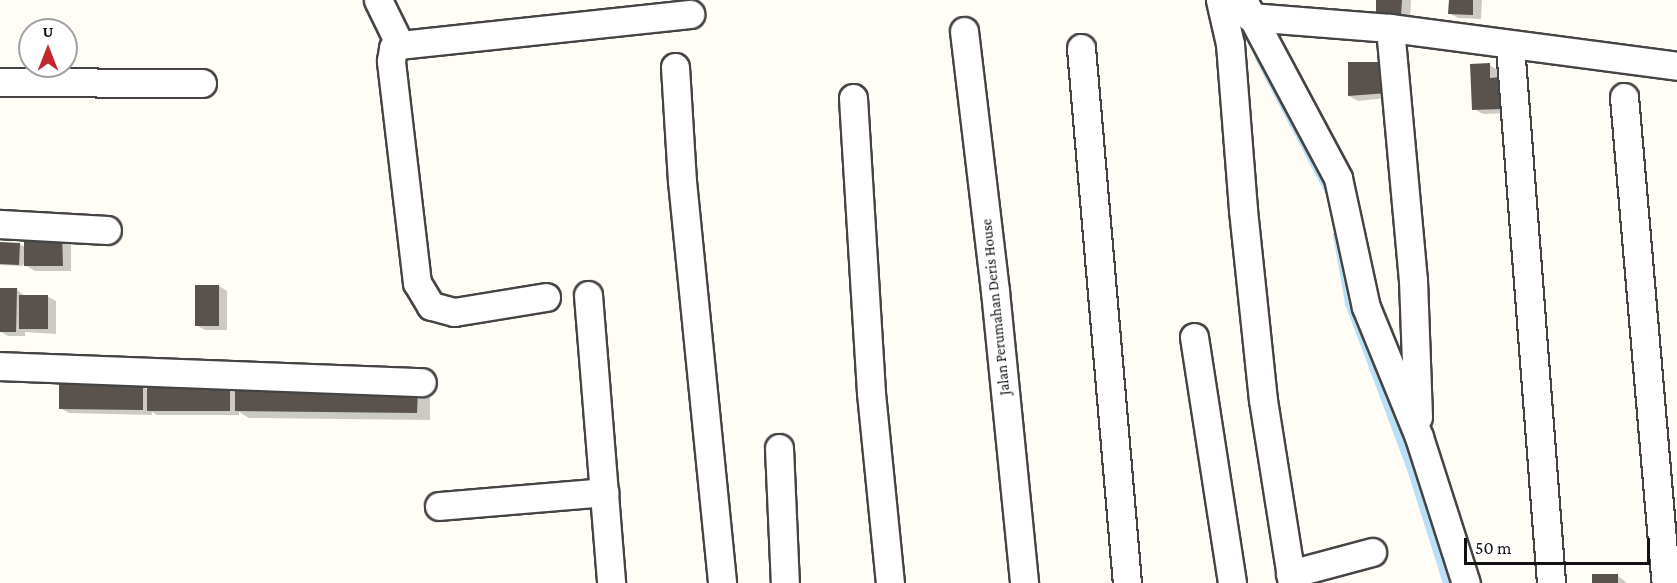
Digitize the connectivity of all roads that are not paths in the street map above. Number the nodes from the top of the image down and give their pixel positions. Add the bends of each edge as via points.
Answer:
1 (378, 0) edge
2 (1220, 0) edge
3 (1247, 8) edge
4 (690, 14) dead end
5 (1390, 28) junction
6 (964, 31) dead end
7 (400, 45) junction
8 (1510, 45) junction
9 (1081, 48) dead end
10 (1677, 66) edge
11 (675, 67) dead end
12 (0, 82) edge
13 (202, 83) dead end
14 (1624, 97) dead end
15 (853, 98) dead end
16 (0, 224) edge
17 (107, 230) dead end
18 (588, 295) dead end
19 (546, 297) dead end
20 (1194, 337) dead end
21 (0, 366) edge
22 (422, 382) dead end
23 (1419, 436) junction
24 (779, 448) dead end
25 (604, 492) junction
26 (439, 506) dead end
27 (1372, 552) dead end
28 (1291, 579) edge
29 (611, 583) edge
30 (722, 583) edge
31 (785, 583) edge
32 (890, 583) edge
33 (1024, 583) edge
34 (1127, 583) edge
35 (1232, 583) edge
36 (1466, 583) edge
37 (1551, 583) edge
38 (1666, 583) edge

1 - 7 street
2 - 28 street via 1230,44 1263,400
3 - 5 street
3 - 23 street via 1338,178 1366,307
4 - 7 street
5 - 8 street
5 - 23 street via 1413,280
6 - 33 street, Jalan Perumahan Deris House
7 - 19 street via 393,48 391,61 417,283 431,306 454,312
8 - 10 street
8 - 37 street
9 - 34 street
11 - 30 street via 682,181
12 - 13 street
14 - 38 street
15 - 32 street via 871,393
16 - 17 street
18 - 25 street
20 - 35 street
21 - 22 street
23 - 36 street
24 - 31 street
25 - 26 street
25 - 29 street
27 - 28 street

